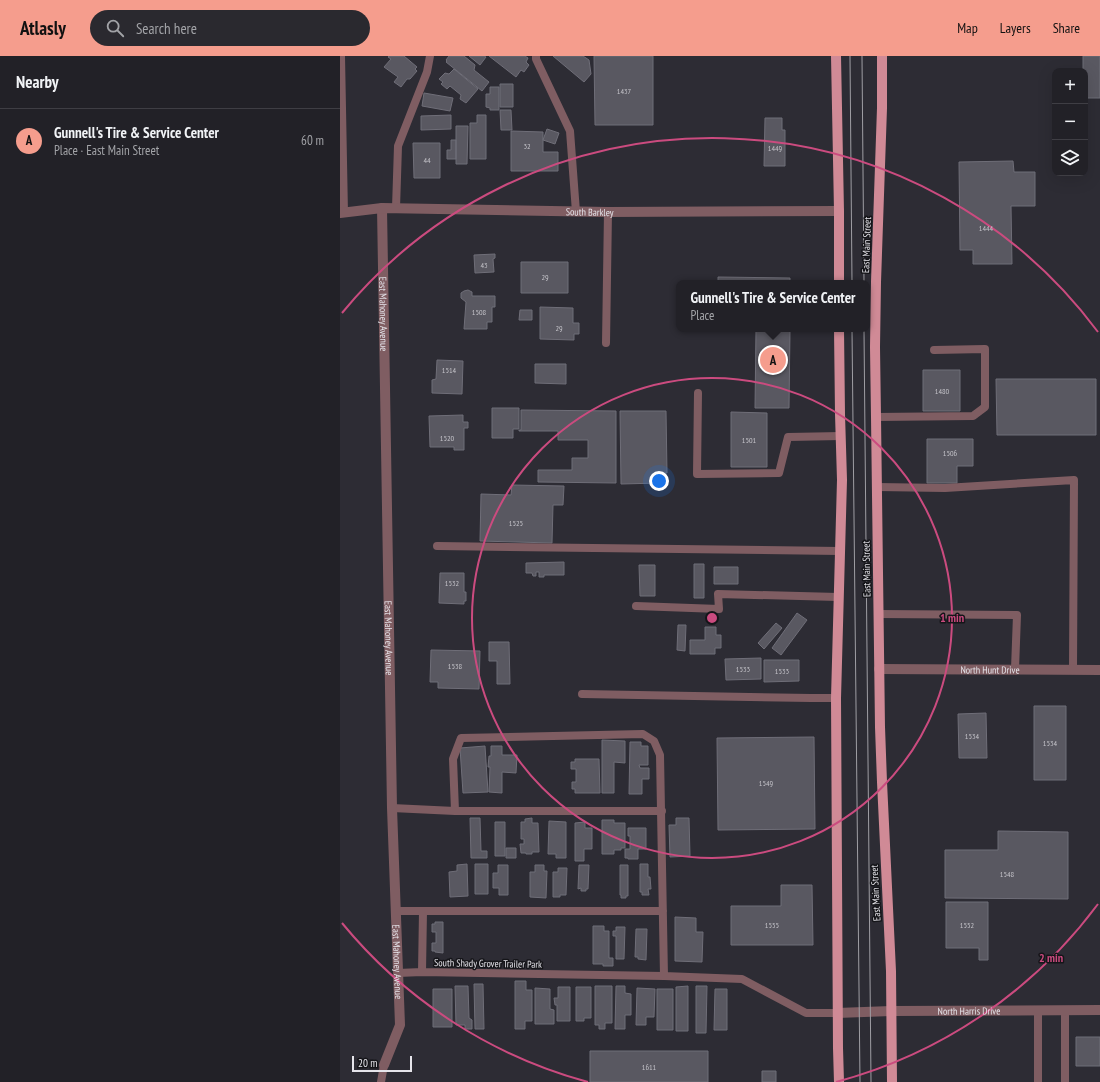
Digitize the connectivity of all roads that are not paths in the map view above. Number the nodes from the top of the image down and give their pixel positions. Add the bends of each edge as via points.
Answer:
1 (341, 56) edge
2 (430, 56) edge
3 (536, 56) edge
4 (836, 56) edge
5 (882, 56) edge
6 (382, 208) junction
7 (396, 208) junction
8 (839, 211) junction
9 (576, 212) junction
10 (608, 212) junction
11 (342, 213) edge
12 (839, 280) edge
13 (839, 332) edge
14 (606, 343) dead end
15 (934, 350) dead end
16 (698, 393) dead end
17 (876, 417) junction
18 (840, 436) junction
19 (877, 487) junction
20 (437, 546) dead end
21 (840, 551) junction
22 (838, 598) junction
23 (636, 606) dead end
24 (878, 614) junction
25 (880, 669) junction
26 (1015, 670) junction
27 (1073, 670) junction
28 (1100, 670) edge
29 (582, 694) dead end
30 (836, 698) junction
31 (392, 808) junction
32 (455, 811) junction
33 (662, 812) junction
34 (423, 910) junction
35 (396, 911) junction
36 (663, 911) junction
37 (422, 972) junction
38 (398, 973) junction
39 (664, 976) junction
40 (1038, 1010) junction
41 (1065, 1010) junction
42 (1100, 1010) edge
43 (891, 1011) junction
44 (837, 1013) junction
45 (384, 1064) joint
46 (381, 1082) edge
47 (839, 1082) edge
48 (892, 1082) edge
49 (1038, 1082) edge
50 (1065, 1082) edge

1 - 11 lane
2 - 7 lane via 427,72 398,146
3 - 9 lane via 570,131
4 - 8 main road
5 - 17 main road, East Main Street via 876,282
6 - 7 street, South Barkley
6 - 11 street, South Barkley
6 - 31 street, East Mahoney Avenue
7 - 9 street, South Barkley
8 - 10 street, South Barkley
8 - 12 main road
9 - 10 street, South Barkley
10 - 14 lane
13 - 18 main road
15 - 17 lane via 985,349 985,408 973,416
16 - 18 lane via 698,474 779,473 788,437
17 - 19 main road, East Main Street
18 - 21 main road
19 - 24 main road, East Main Street
19 - 27 lane via 945,488 1074,480
20 - 21 lane
21 - 22 main road
22 - 23 lane via 718,594 719,610
22 - 30 main road
24 - 25 main road, East Main Street
24 - 26 lane via 1016,615
25 - 26 street, North Hunt Drive
25 - 43 main road, East Main Street
26 - 27 street, North Hunt Drive
27 - 28 street, North Hunt Drive
29 - 30 lane
30 - 44 main road
31 - 32 lane
31 - 35 street, East Mahoney Avenue
32 - 33 lane
32 - 33 lane via 453,759 461,738 643,734 654,741 660,755
33 - 36 lane
34 - 35 lane
34 - 36 lane
34 - 37 lane, South Shady Grover Trailer Park
35 - 38 street, East Mahoney Avenue
36 - 39 lane
37 - 38 lane
37 - 39 lane, South Shady Grover Trailer Park
38 - 45 street, East Mahoney Avenue via 400,1025
39 - 44 lane, South Shady Grover Trailer Park via 742,979 806,1013
40 - 41 street, North Harris Drive
40 - 43 street, North Harris Drive
40 - 49 lane
41 - 42 street, North Harris Drive
41 - 50 lane
43 - 44 street, North Harris Drive
43 - 48 main road, East Main Street
44 - 47 main road
45 - 46 lane

